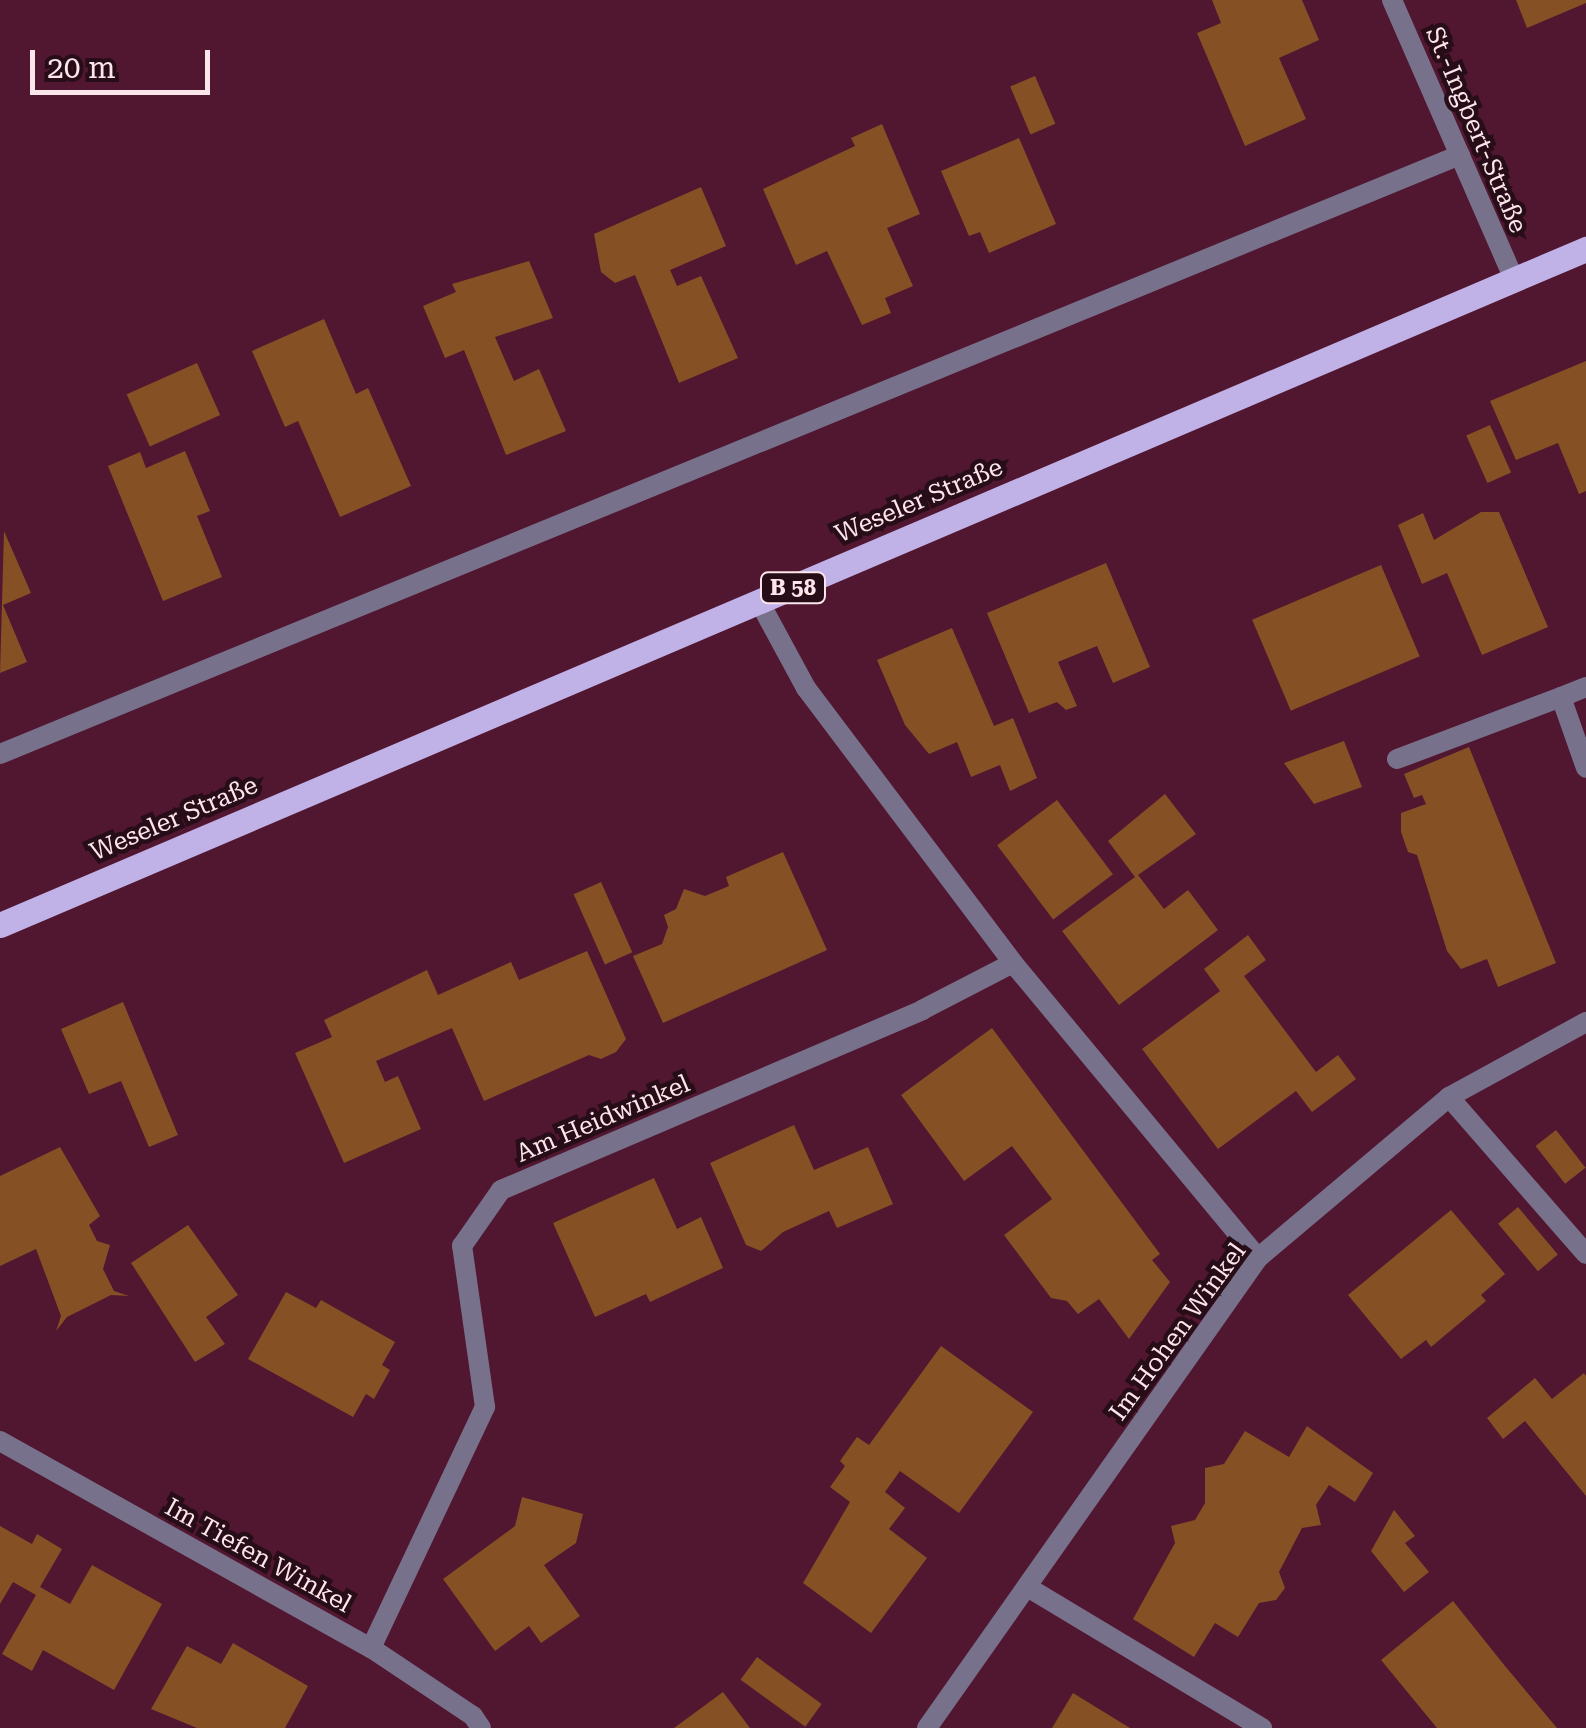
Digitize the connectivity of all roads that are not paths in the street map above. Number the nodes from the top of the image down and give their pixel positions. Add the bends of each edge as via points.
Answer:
1 (1392, 0) edge
2 (1460, 155) junction
3 (1586, 249) edge
4 (1514, 280) junction
5 (760, 603) junction
6 (1586, 687) edge
7 (1561, 697) junction
8 (0, 754) edge
9 (1397, 758) dead end
10 (1586, 768) edge
11 (0, 925) edge
12 (1013, 963) junction
13 (1586, 1022) edge
14 (1449, 1097) junction
15 (1586, 1254) edge
16 (1258, 1258) junction
17 (0, 1441) edge
18 (1029, 1588) junction
19 (371, 1648) junction
20 (481, 1728) edge
21 (926, 1728) edge
22 (1262, 1728) edge

1 - 2 street, St.-Ingbert-Straße
2 - 4 street, St.-Ingbert-Straße
2 - 8 street
3 - 4 main road, Weseler Straße / B 58
4 - 5 main road, Weseler Straße / B 58
5 - 11 main road, Weseler Straße / B 58
5 - 12 street via 806,688
6 - 7 street
7 - 9 street
7 - 10 street
12 - 16 street
12 - 19 street, Am Heidwinkel via 922,1010 501,1190 462,1246 485,1407
13 - 14 street, Im Hohen Winkel
14 - 15 street
14 - 16 street, Im Hohen Winkel
16 - 18 street, Im Hohen Winkel
17 - 19 street, Im Tiefen Winkel
18 - 21 street, Im Hohen Winkel
18 - 22 street
19 - 20 street, Im Tiefen Winkel

